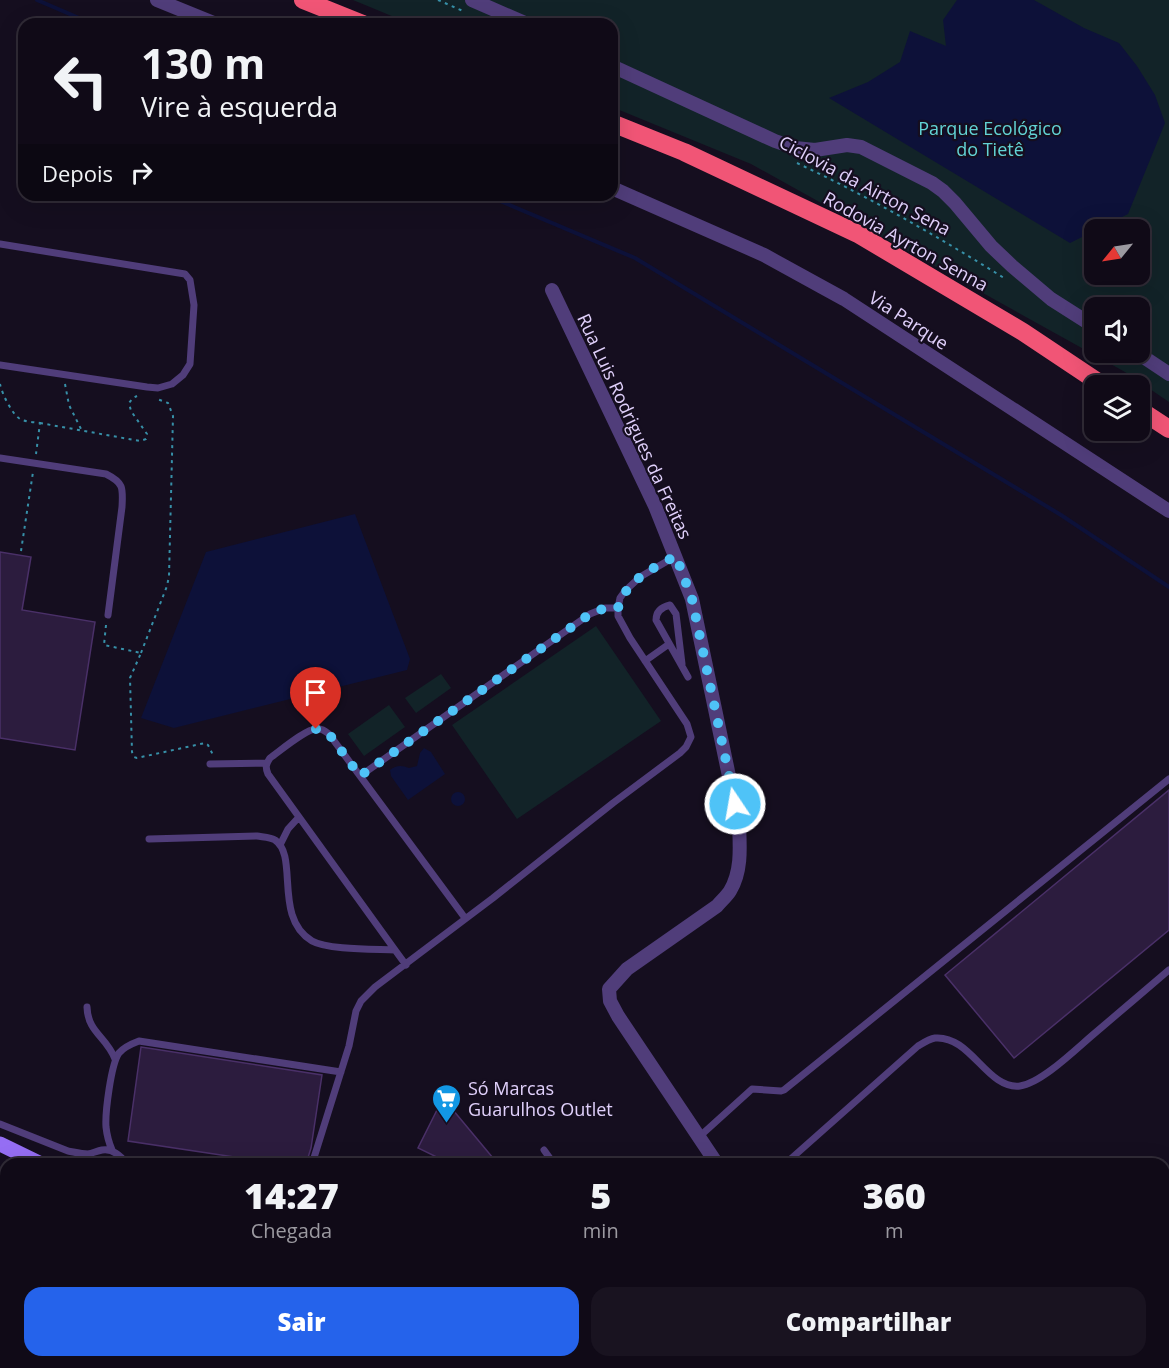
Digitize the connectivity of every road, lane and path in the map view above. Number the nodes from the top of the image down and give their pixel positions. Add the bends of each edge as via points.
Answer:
1 (158, 0) edge
2 (303, 0) edge
3 (472, 0) edge
4 (202, 18) edge
5 (348, 18) edge
6 (513, 18) edge
7 (618, 69) edge
8 (618, 125) edge
9 (797, 163) dead end
10 (618, 191) edge
11 (0, 244) edge
12 (1011, 282) dead end
13 (552, 290) dead end
14 (1084, 320) edge
15 (1150, 361) edge
16 (0, 365) edge
17 (1169, 374) edge
18 (64, 375) junction
19 (1088, 375) edge
20 (144, 396) dead end
21 (151, 398) dead end
22 (1150, 417) edge
23 (40, 423) dead end
24 (1169, 429) edge
25 (81, 430) junction
26 (0, 458) edge
27 (1169, 511) edge
28 (676, 556) junction
29 (618, 608) junction
30 (108, 615) joint
31 (669, 644) junction
32 (141, 653) junction
33 (645, 661) junction
34 (682, 664) junction
35 (688, 677) dead end
36 (267, 763) junction
37 (213, 764) joint
38 (360, 776) junction
39 (1169, 779) edge
40 (299, 817) junction
41 (149, 839) dead end
42 (280, 845) junction
43 (465, 918) junction
44 (395, 950) junction
45 (406, 965) junction
46 (1169, 970) edge
47 (87, 1007) dead end
48 (115, 1059) junction
49 (341, 1072) junction
50 (0, 1124) edge
51 (699, 1137) junction
52 (0, 1144) edge
53 (112, 1150) junction
54 (544, 1150) dead end
55 (29, 1158) edge
56 (122, 1158) edge
57 (314, 1158) edge
58 (550, 1158) edge
59 (713, 1158) edge
60 (792, 1158) edge

1 - 4 street
2 - 5 highway
3 - 6 street
7 - 14 street via 775,141 815,150 861,147 932,183 1012,266
8 - 19 highway, Rodovia Ayrton Senna via 858,234
9 - 12 path, Ciclovia da Airton Sena via 840,183
10 - 27 street, Via Parque via 764,255 844,299
11 - 18 lane via 185,274 190,280 194,305 190,364 172,384 147,387
13 - 28 street, Rua Luis Rodrigues da Freitas
15 - 17 street
16 - 18 lane
18 - 25 path via 69,405
20 - 25 path via 129,403 147,434 146,439
21 - 32 path via 168,403 173,416 169,576
22 - 24 highway
23 - 25 path
26 - 30 lane via 106,474 120,483 122,507
28 - 29 lane via 640,577 620,598
28 - 51 street, Rua Luis Rodrigues da Freitas via 692,599 739,824 737,874 717,906 627,969 609,989 618,1016
29 - 33 lane via 621,623
29 - 38 lane via 590,614
30 - 32 path via 104,645
31 - 33 lane
31 - 34 lane
31 - 34 lane via 656,615 670,605 676,614
32 - 37 path via 130,678 134,757 205,743
33 - 43 lane via 687,724 691,737 686,747
34 - 35 lane
36 - 37 lane
36 - 38 lane via 316,729 329,734
36 - 40 lane via 268,774
38 - 43 lane
39 - 51 lane via 784,1090 752,1089
40 - 42 lane
40 - 44 lane
41 - 42 lane via 257,836 272,838
42 - 44 lane via 286,863 291,912 304,934 325,946
43 - 45 lane
44 - 45 lane
45 - 49 lane via 361,1001
46 - 60 lane via 1055,1066 1020,1086 1008,1086 996,1078 963,1047 933,1038 918,1046
47 - 48 lane via 91,1027
48 - 49 lane via 120,1051 139,1041
48 - 53 lane via 106,1112
49 - 57 lane
50 - 53 lane via 68,1151
51 - 59 street, Rua Luis Rodrigues da Freitas
52 - 55 main road
53 - 56 lane
54 - 58 lane

